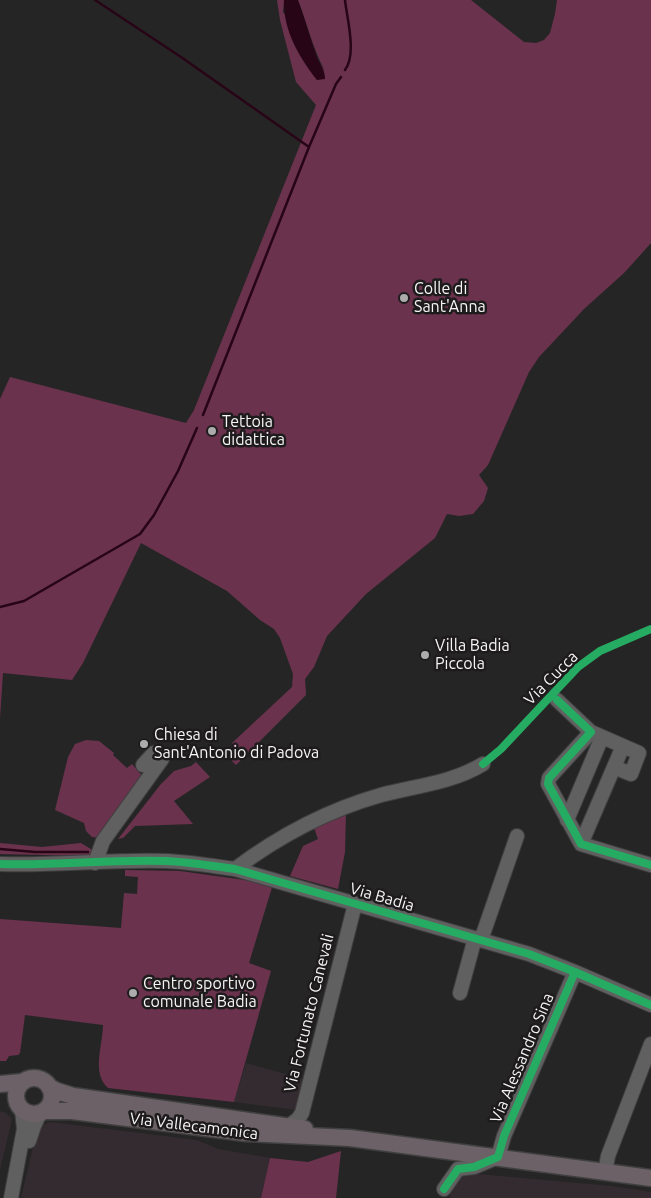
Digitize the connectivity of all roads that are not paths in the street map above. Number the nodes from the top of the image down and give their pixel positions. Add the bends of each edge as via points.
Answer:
1 (557, 700) dead end
2 (596, 734) junction
3 (483, 764) dead end
4 (143, 765) dead end
5 (567, 820) junction
6 (517, 836) dead end
7 (581, 844) junction
8 (94, 863) junction
9 (0, 864) edge
10 (651, 865) edge
11 (235, 869) junction
12 (355, 904) junction
13 (478, 939) junction
14 (575, 972) junction
15 (460, 993) dead end
16 (651, 1006) edge
17 (651, 1044) edge
18 (22, 1082) junction
19 (0, 1084) edge
20 (49, 1087) junction
21 (0, 1101) edge
22 (20, 1108) junction
23 (42, 1112) junction
24 (290, 1125) junction
25 (344, 1138) junction
26 (453, 1151) junction
27 (498, 1157) junction
28 (605, 1172) junction
29 (17, 1175) junction
30 (651, 1178) edge
31 (443, 1193) edge
32 (11, 1198) edge

1 - 2 street
2 - 5 street
2 - 5 street via 549,778 548,784
2 - 7 street via 639,753 631,774 614,767
3 - 11 street via 452,778 360,802 302,826
4 - 8 street via 154,753 162,756 103,841
5 - 7 street
6 - 13 street
7 - 10 street
8 - 9 street, Via Badia
8 - 11 street, Via Badia via 165,861
11 - 12 street, Via Badia
12 - 13 street, Via Badia
12 - 24 street, Via Fortunato Canevali via 302,1113
13 - 14 street, Via Badia
13 - 15 street
14 - 16 street, Via Badia
14 - 27 street, Via Alessandro Sina via 504,1136
17 - 28 street via 608,1156
18 - 19 main road
18 - 20 main road via 37,1078
18 - 22 main road via 16,1096
20 - 23 main road via 52,1100
20 - 24 main road, Via Vallecamonica via 73,1096
21 - 22 main road
22 - 23 main road via 31,1114
22 - 29 street via 24,1129
23 - 25 main road, Via Vallecamonica via 72,1111 246,1134
23 - 29 street
24 - 25 main road, Via Vallecamonica
25 - 26 main road, Via Vallecamonica
26 - 27 main road, Via Vallecamonica
26 - 31 street
27 - 28 main road, Via Vallecamonica
27 - 31 street via 474,1167 458,1168
28 - 30 main road, Via Vallecamonica
29 - 32 street

